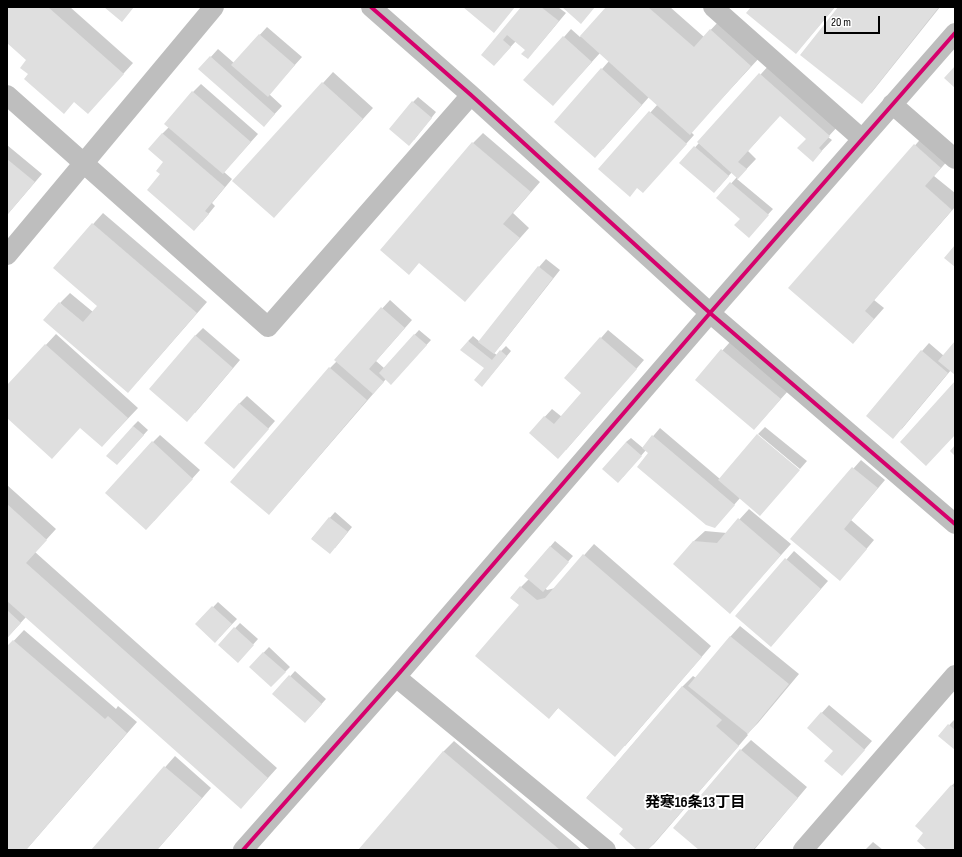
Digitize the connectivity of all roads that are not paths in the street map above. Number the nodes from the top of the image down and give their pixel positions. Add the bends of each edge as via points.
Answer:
1 (214, 7) edge
2 (371, 7) edge
3 (713, 7) edge
4 (955, 33) edge
5 (7, 95) edge
6 (471, 95) junction
7 (892, 104) junction
8 (862, 139) junction
9 (955, 159) edge
10 (84, 162) junction
11 (7, 255) edge
12 (710, 313) junction
13 (955, 524) edge
14 (955, 675) edge
15 (396, 677) junction
16 (243, 850) edge
17 (606, 850) edge
18 (804, 850) edge

1 - 10 street
2 - 6 street
3 - 8 street
4 - 7 street
5 - 10 street
6 - 10 street via 268,327
6 - 12 street
7 - 8 street
7 - 9 street
8 - 12 street
10 - 11 street
12 - 13 street
12 - 15 street
14 - 18 street
15 - 16 street
15 - 17 street

